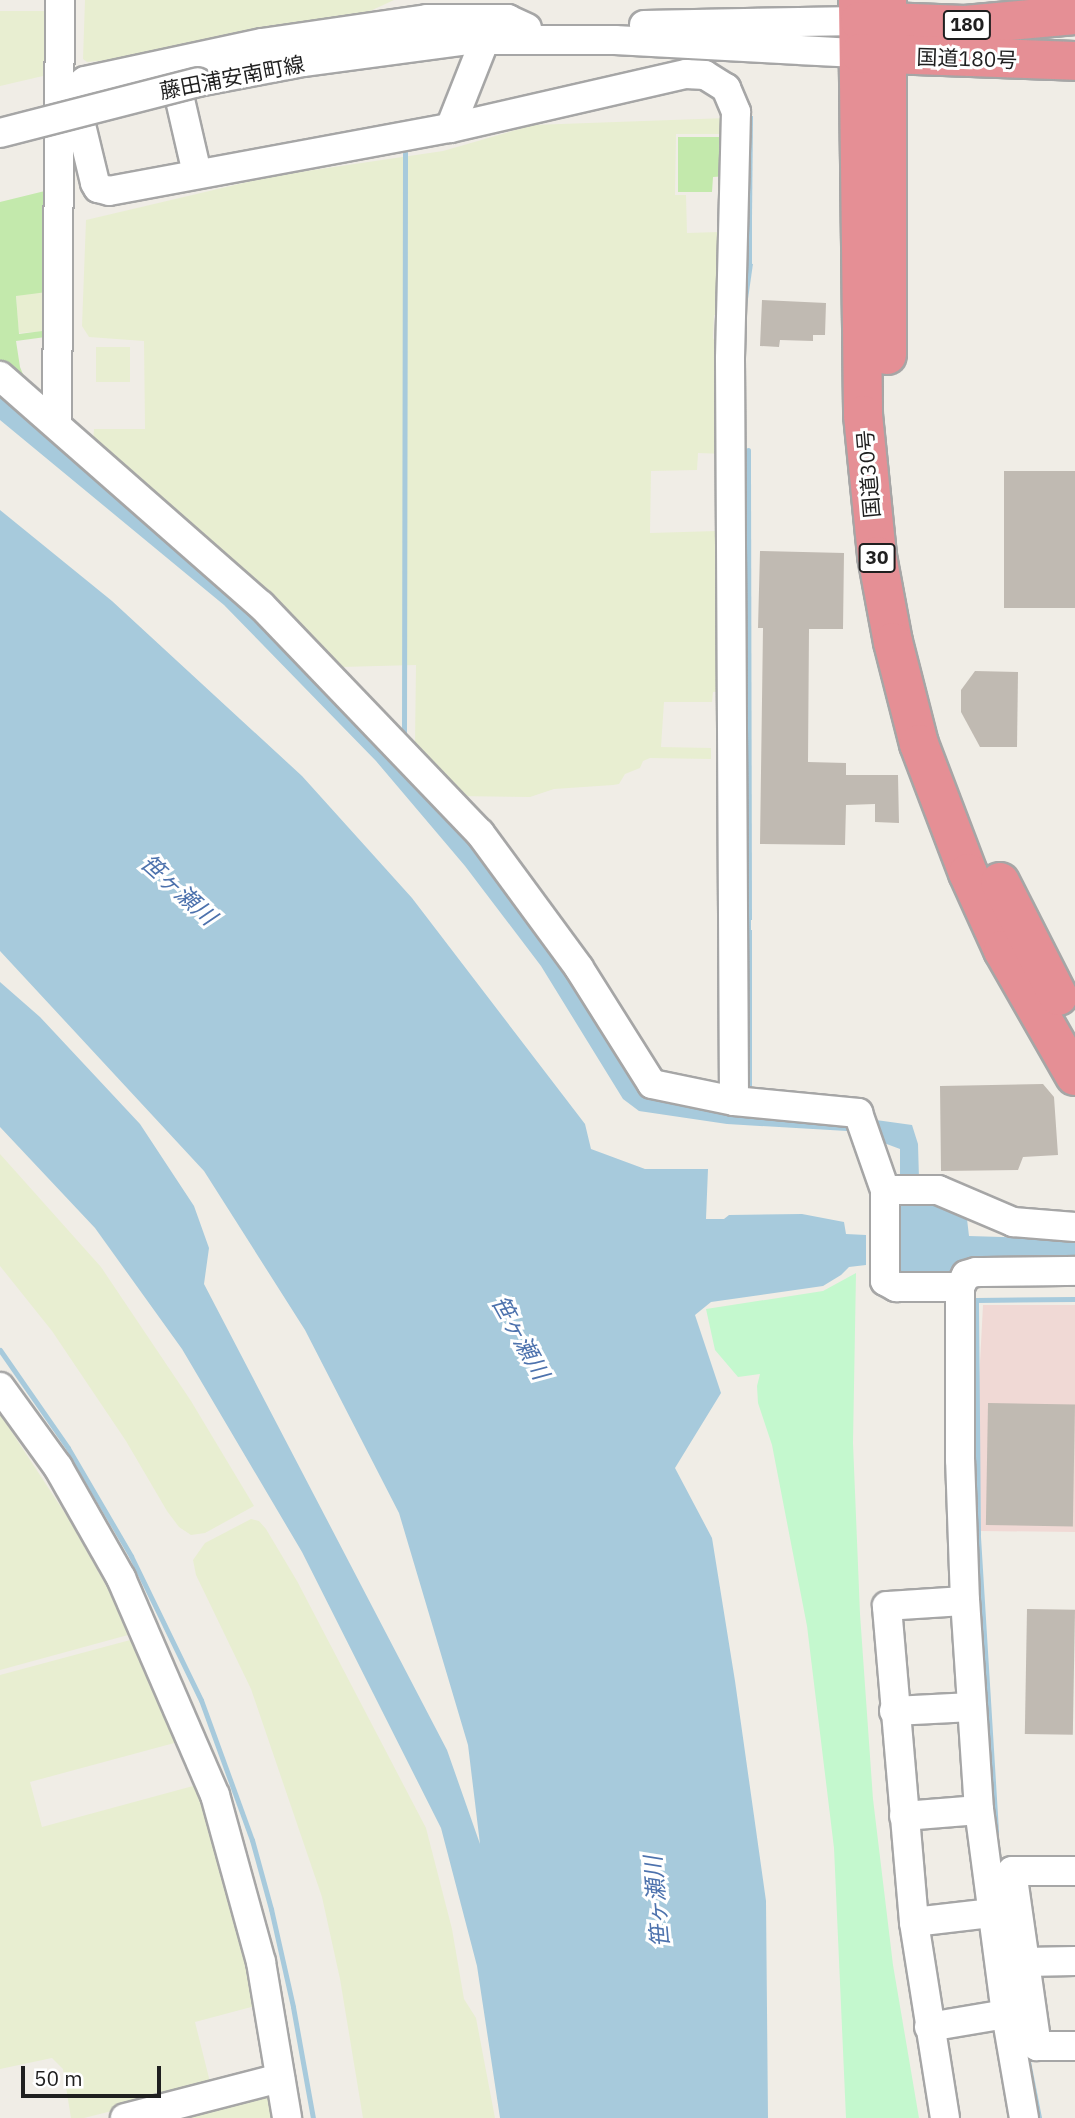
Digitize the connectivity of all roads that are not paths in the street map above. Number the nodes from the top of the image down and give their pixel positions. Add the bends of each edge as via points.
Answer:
1 (60, 0) edge
2 (78, 0) edge
3 (426, 10) edge
4 (1067, 10) edge
5 (873, 25) edge
6 (527, 28) junction
7 (476, 41) junction
8 (60, 61) junction
9 (1075, 61) edge
10 (172, 63) junction
11 (450, 128) junction
12 (0, 133) edge
13 (197, 173) junction
14 (93, 175) junction
15 (59, 182) junction
16 (0, 376) edge
17 (65, 432) junction
18 (1075, 1026) edge
19 (1075, 1076) edge
20 (743, 1102) junction
21 (903, 1190) junction
22 (1075, 1227) edge
23 (1075, 1271) edge
24 (960, 1287) junction
25 (0, 1387) edge
26 (965, 1601) junction
27 (972, 1707) junction
28 (894, 1711) junction
29 (979, 1810) junction
30 (904, 1816) junction
31 (1075, 1871) edge
32 (992, 1913) junction
33 (914, 1922) junction
34 (1075, 1961) edge
35 (1025, 1962) junction
36 (1006, 2014) junction
37 (929, 2027) junction
38 (1074, 2049) edge
39 (280, 2078) junction
40 (125, 2118) edge
41 (287, 2118) edge
42 (945, 2118) edge
43 (1021, 2118) edge

1 - 8 street
2 - 8 street via 77,60
3 - 6 street via 509,19
3 - 10 street
4 - 5 highway, 国道180号 / 180 via 965,25
5 - 6 street, 藤田浦安南町線
5 - 7 street, 藤田浦安南町線 via 615,40
5 - 9 highway, 国道180号 / 180
5 - 18 highway, 国道30号 / 30 via 888,417 904,569 929,688 968,805 991,864
5 - 19 highway, 国道30号 / 30 via 863,415 877,556 893,642 919,744 968,873 1003,950
6 - 7 street, 藤田浦安南町線 via 494,32
7 - 11 street
7 - 12 street, 藤田浦安南町線, bridge via 303,62 198,82
8 - 15 street
10 - 13 street
10 - 14 street via 85,81 75,89
11 - 13 street
11 - 20 street via 695,73 716,80 733,97 730,359
13 - 14 street via 109,191 98,188
14 - 15 street
15 - 17 street
16 - 17 street
17 - 20 street via 261,605 480,833 579,968 652,1084
20 - 21 street via 858,1113 863,1129
21 - 22 street via 950,1194 1013,1222
21 - 24 street via 884,1231 888,1285
23 - 24 street via 976,1272 966,1275
24 - 26 street
25 - 39 street via 58,1467 121,1578 215,1795 261,1962
26 - 27 street
26 - 28 street via 887,1606
27 - 28 street
27 - 29 street
28 - 30 street
29 - 30 street
29 - 32 street
30 - 33 street
31 - 35 street via 1012,1871
32 - 33 street
32 - 36 street
33 - 37 street
34 - 35 street
35 - 38 street via 1037,2046
36 - 37 street
36 - 43 street
37 - 42 street
39 - 40 street
39 - 41 street

